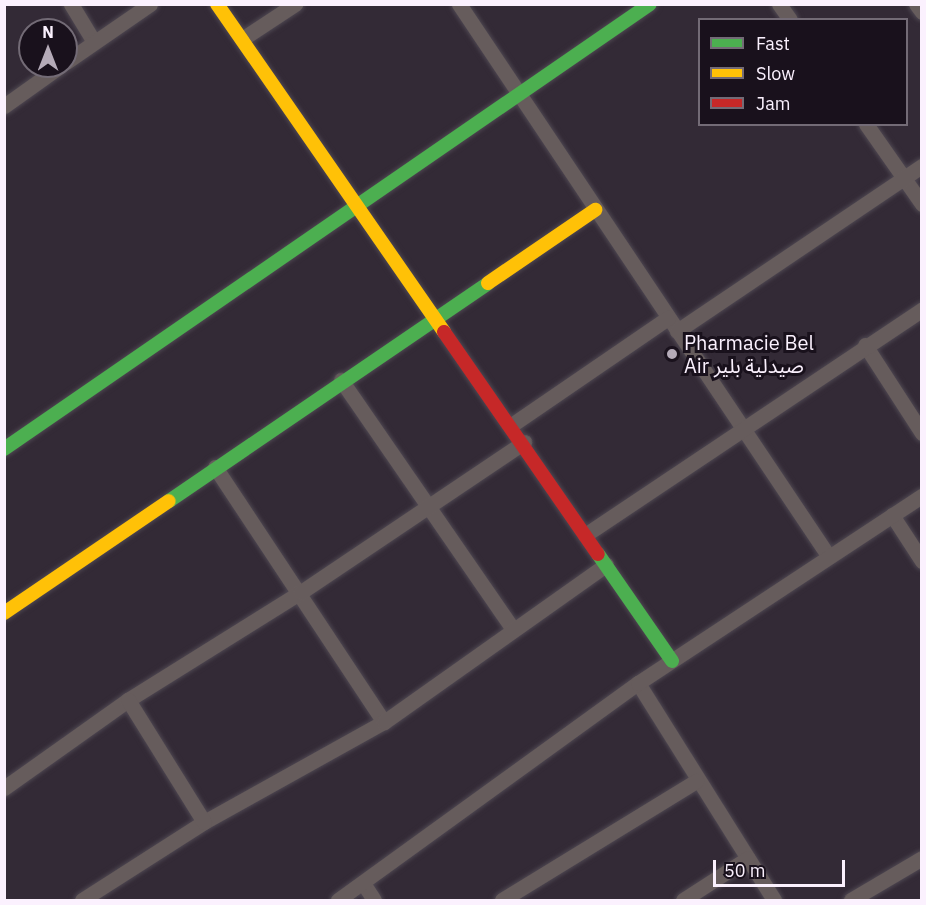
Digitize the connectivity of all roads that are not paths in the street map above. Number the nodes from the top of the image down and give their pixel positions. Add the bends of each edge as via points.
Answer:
1 (71, 4) edge
2 (150, 4) edge
3 (218, 4) edge
4 (295, 4) edge
5 (459, 4) edge
6 (650, 4) edge
7 (779, 4) edge
8 (916, 4) edge
9 (921, 12) edge
10 (789, 18) edge
11 (242, 39) junction
12 (93, 42) junction
13 (78, 53) edge
14 (43, 78) edge
15 (520, 98) junction
16 (4, 106) edge
17 (867, 126) edge
18 (921, 166) edge
19 (905, 178) junction
20 (921, 204) edge
21 (358, 207) junction
22 (595, 210) junction
23 (921, 309) edge
24 (436, 315) junction
25 (673, 324) junction
26 (865, 345) junction
27 (341, 380) junction
28 (513, 424) junction
29 (741, 428) junction
30 (921, 433) edge
31 (524, 442) junction
32 (4, 449) edge
33 (215, 467) junction
34 (921, 496) edge
35 (429, 504) junction
36 (892, 515) junction
37 (585, 535) junction
38 (828, 554) junction
39 (921, 561) edge
40 (606, 565) junction
41 (300, 592) junction
42 (4, 614) edge
43 (513, 629) junction
44 (672, 661) junction
45 (638, 683) junction
46 (128, 700) junction
47 (384, 722) junction
48 (696, 781) junction
49 (4, 788) edge
50 (204, 822) junction
51 (748, 858) junction
52 (921, 858) edge
53 (363, 883) junction
54 (82, 900) edge
55 (338, 900) edge
56 (374, 900) edge
57 (502, 900) edge
58 (683, 900) edge
59 (774, 900) edge
60 (851, 900) edge

1 - 12 street
2 - 12 street
3 - 11 street
4 - 11 street
5 - 15 street
6 - 15 street
7 - 10 street
8 - 9 street
11 - 21 street
12 - 13 street
14 - 16 street
15 - 21 street
15 - 22 street
17 - 19 street
18 - 19 street
19 - 20 street
19 - 25 street
21 - 24 street
21 - 32 street
22 - 24 street
22 - 25 street
23 - 26 street
24 - 27 street
24 - 28 street
25 - 28 street
25 - 29 street
26 - 29 street
26 - 30 street
27 - 33 street
27 - 35 street
28 - 31 street
29 - 37 street
29 - 38 street
31 - 35 street
31 - 37 street
33 - 41 street
33 - 42 street
34 - 36 street
35 - 41 street
35 - 43 street
36 - 38 street
36 - 39 street
37 - 40 street
38 - 44 street
40 - 43 street
40 - 44 street
41 - 46 street
41 - 47 street
43 - 47 street
44 - 45 street
45 - 48 street
45 - 53 street
46 - 49 street
46 - 50 street
47 - 50 street
48 - 51 street
48 - 57 street
50 - 54 street
51 - 58 street
51 - 59 street
52 - 60 street
53 - 55 street
53 - 56 street

